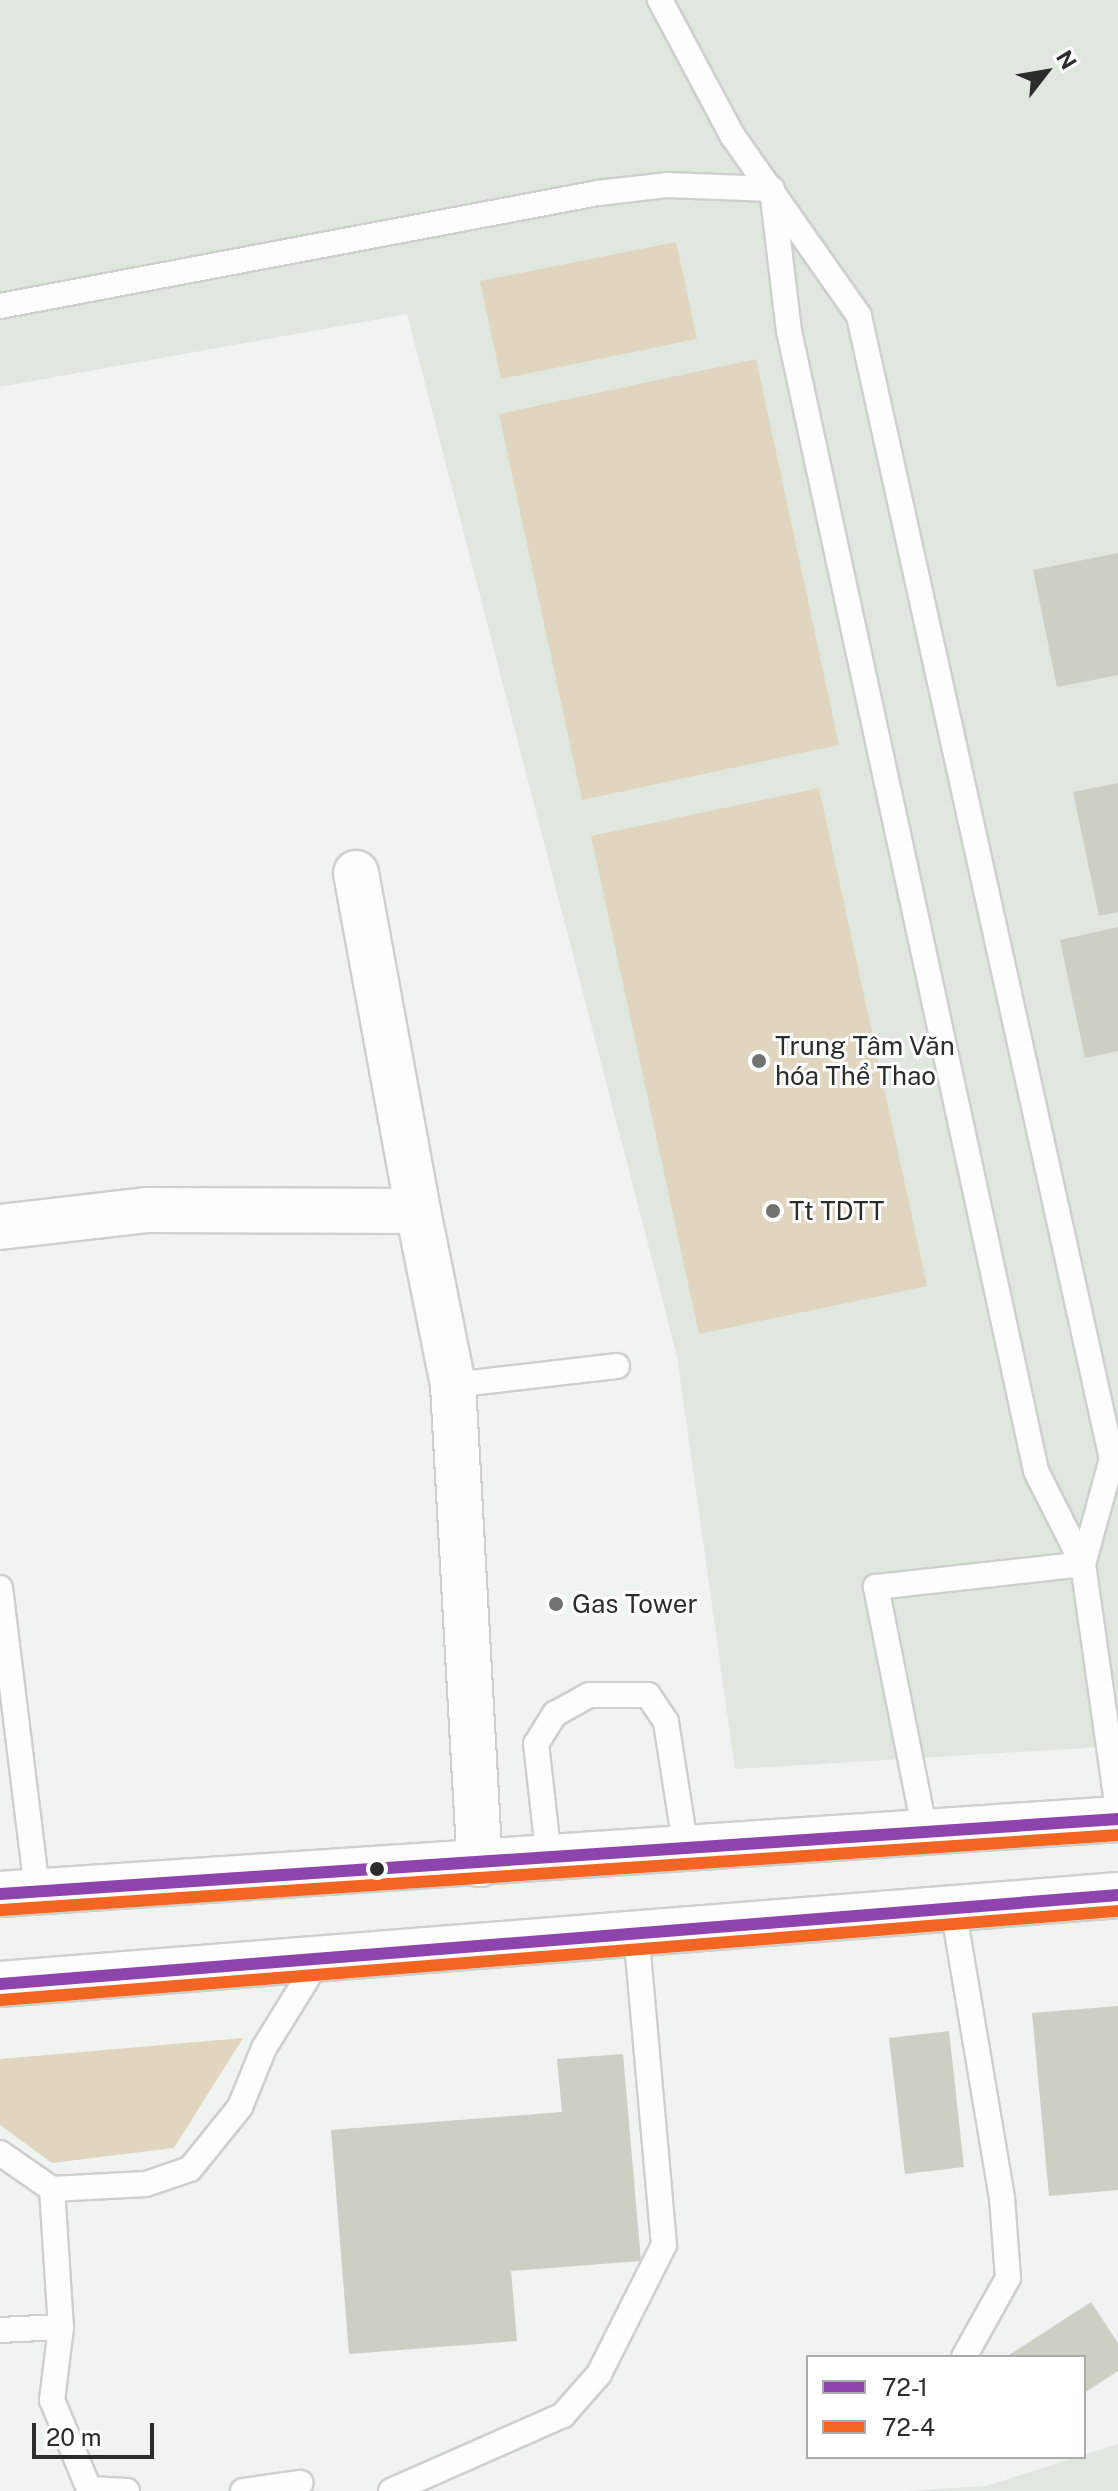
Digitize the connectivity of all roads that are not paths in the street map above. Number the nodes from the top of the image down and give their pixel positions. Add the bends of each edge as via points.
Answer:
1 (660, 0) edge
2 (772, 189) junction
3 (0, 306) edge
4 (356, 873) dead end
5 (418, 1211) junction
6 (0, 1227) edge
7 (617, 1366) dead end
8 (453, 1385) junction
9 (1083, 1564) junction
10 (0, 1588) edge
11 (1118, 1811) edge
12 (1118, 1819) edge
13 (925, 1832) junction
14 (686, 1849) junction
15 (549, 1859) junction
16 (480, 1864) junction
17 (19, 1892) edge
18 (1118, 1895) edge
19 (953, 1908) junction
20 (636, 1933) junction
21 (319, 1959) junction
22 (0, 1984) edge
23 (0, 2153) edge
24 (52, 2189) junction
25 (61, 2327) junction
26 (0, 2330) edge
27 (965, 2355) edge
28 (300, 2483) dead end
29 (127, 2491) edge
30 (243, 2491) edge
31 (391, 2491) edge

1 - 2 lane via 732,135
2 - 3 lane via 667,185 598,193
2 - 9 lane via 789,331 1036,1471
2 - 9 lane via 859,316 1112,1459
4 - 5 main road
5 - 6 main road via 146,1210
5 - 8 main road
7 - 8 lane
8 - 16 main road
9 - 11 lane
9 - 13 lane via 876,1587
10 - 17 lane
12 - 13 main road
13 - 14 main road
14 - 15 main road
14 - 15 lane via 666,1722 648,1695 589,1695 555,1714 536,1744
15 - 16 main road
16 - 17 main road
18 - 19 main road
19 - 20 main road
19 - 27 lane via 1002,2198 1008,2278
20 - 21 main road
20 - 31 lane via 664,2245 599,2374 563,2415
21 - 22 main road
21 - 24 lane via 264,2048 240,2107 190,2169 146,2184
23 - 24 lane
24 - 25 lane
25 - 26 lane
25 - 29 lane via 52,2400 89,2489
28 - 30 lane

